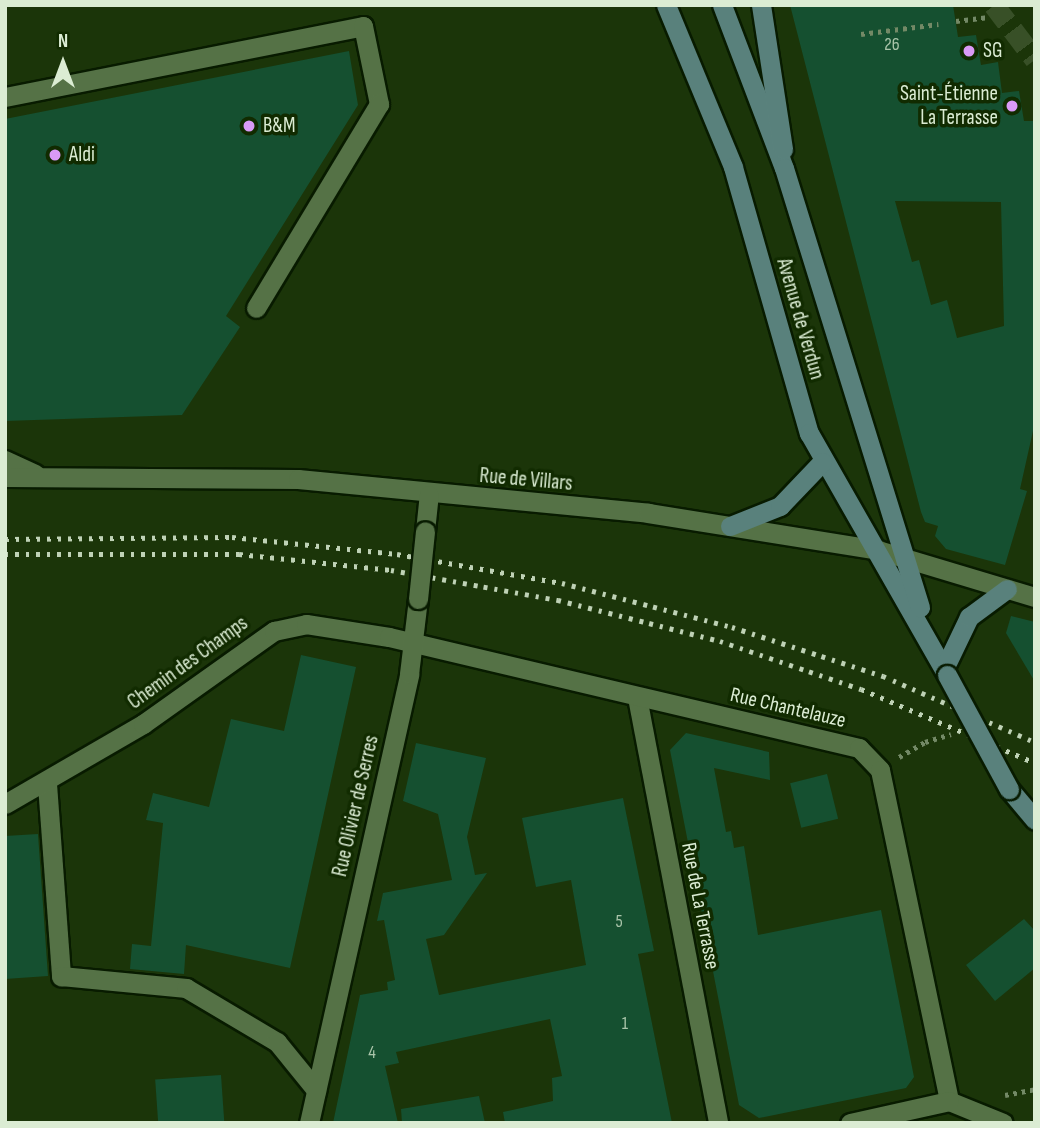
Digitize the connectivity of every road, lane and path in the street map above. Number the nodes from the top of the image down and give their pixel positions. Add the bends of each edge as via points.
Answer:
1 (666, 5) edge
2 (722, 5) edge
3 (761, 5) edge
4 (987, 17) dead end
5 (956, 22) dead end
6 (938, 23) dead end
7 (861, 34) dead end
8 (5, 97) edge
9 (783, 168) junction
10 (256, 308) dead end
11 (5, 460) edge
12 (822, 462) junction
13 (36, 474) junction
14 (5, 477) edge
15 (429, 495) junction
16 (730, 526) junction
17 (878, 550) junction
18 (906, 554) junction
19 (1007, 589) junction
20 (1035, 597) edge
21 (925, 628) junction
22 (413, 643) junction
23 (946, 672) junction
24 (637, 697) junction
25 (925, 742) dead end
26 (902, 754) dead end
27 (47, 783) junction
28 (5, 804) edge
29 (1035, 820) edge
30 (316, 1090) junction
31 (1035, 1090) edge
32 (1003, 1096) dead end
33 (949, 1101) junction
34 (309, 1123) edge
35 (718, 1123) edge
36 (849, 1123) edge
37 (1003, 1123) edge

1 - 12 main road, Avenue de Verdun via 733,167
2 - 9 main road, Avenue de Verdun
3 - 9 main road via 780,103
4 - 5 path
6 - 7 path
8 - 10 street via 363,26 379,104
9 - 18 main road, Avenue de Verdun via 867,451
11 - 13 street
12 - 16 main road via 780,506
12 - 17 main road, Avenue de Verdun
13 - 14 street, Rue de Villars
13 - 15 street, Rue de Villars via 298,478
15 - 16 street, Rue de Villars
15 - 22 street, Rue Olivier de Serres, bridge
16 - 17 street, Rue de Villars
17 - 18 street, Rue de Villars
17 - 21 main road, Avenue de Verdun
18 - 19 street, Rue de Villars
18 - 21 main road, Avenue de Verdun
19 - 20 street, Rue de Villars
19 - 23 main road via 969,617
21 - 23 main road, Avenue de Verdun
22 - 24 street, Rue Chantelauze
22 - 27 street, Chemin des Champs via 338,626 274,631
22 - 30 street, Rue Olivier de Serres
23 - 29 main road, Avenue de Verdun, bridge via 1009,789
24 - 33 street, Rue Chantelauze via 859,748 880,770
24 - 35 street, Rue de La Terrasse
25 - 26 path
27 - 28 street, Chemin des Champs
27 - 30 street via 61,976 186,988 277,1042
30 - 34 street, Rue Olivier de Serres
31 - 32 path
33 - 36 street
33 - 37 street

